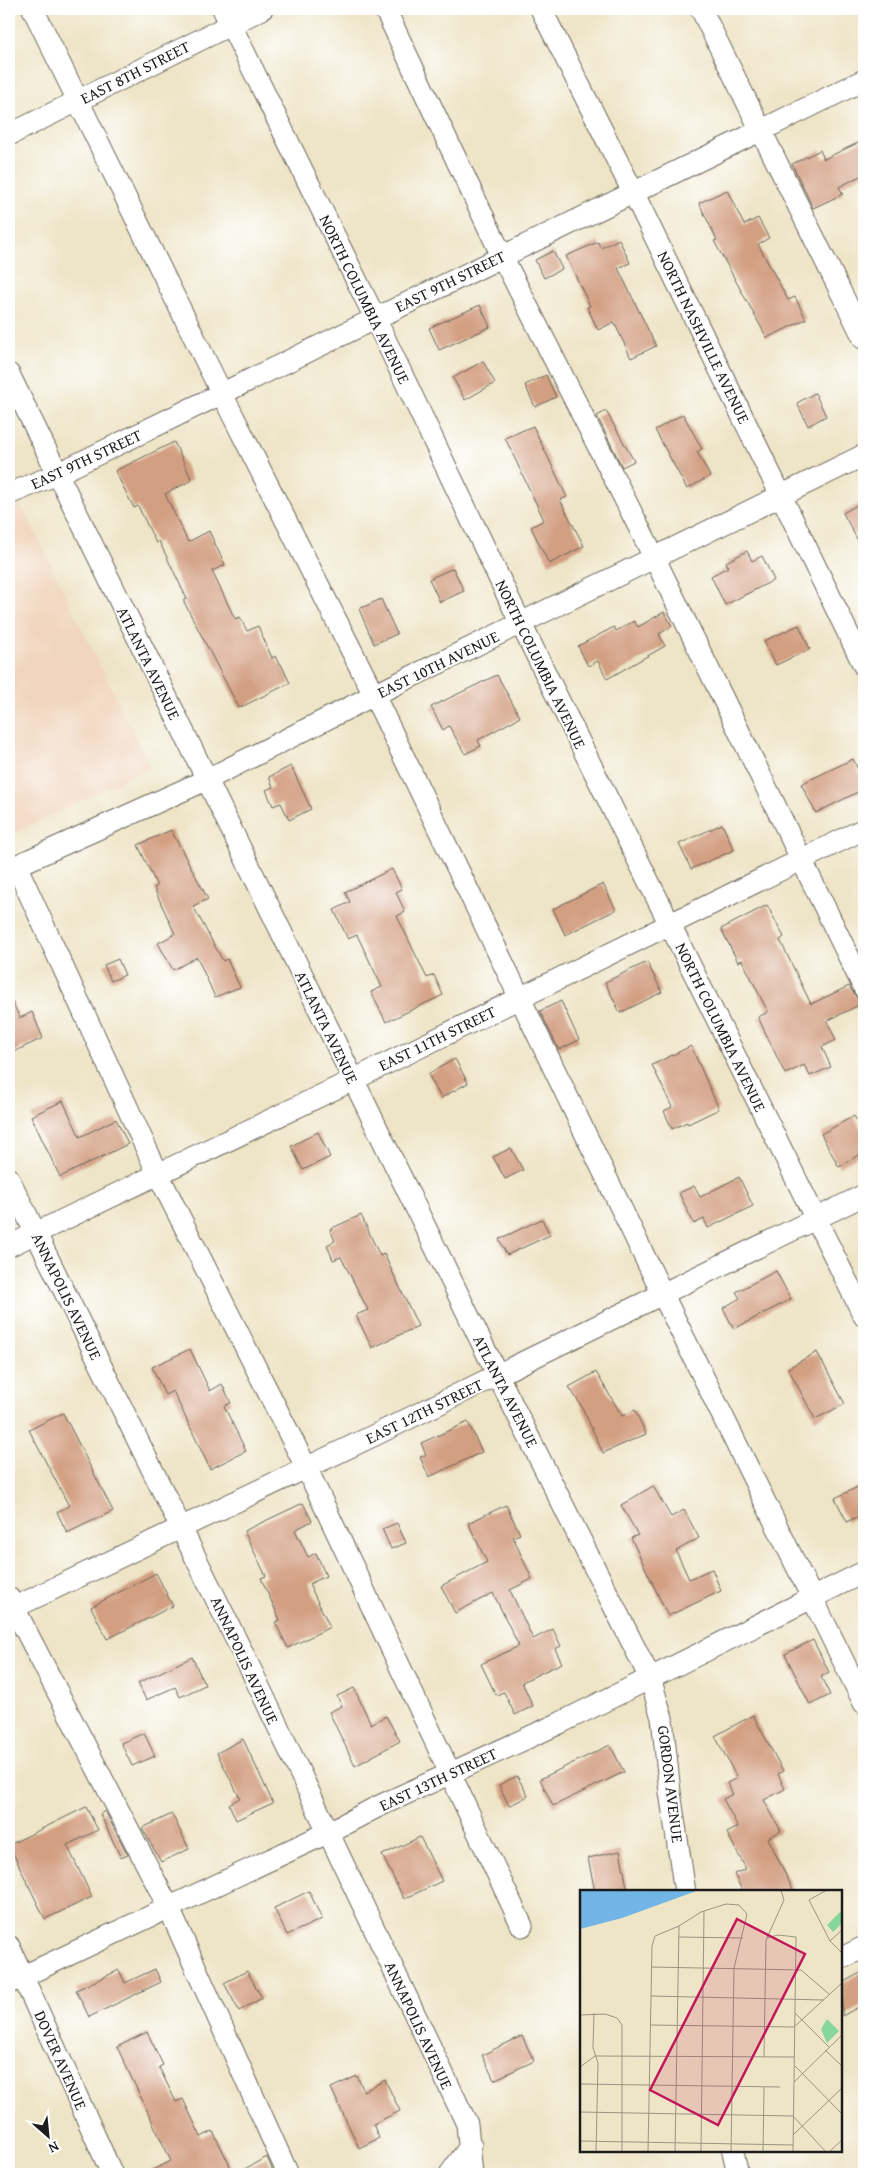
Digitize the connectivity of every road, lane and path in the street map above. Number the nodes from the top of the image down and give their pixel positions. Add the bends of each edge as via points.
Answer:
1 (33, 9) edge
2 (262, 9) edge
3 (386, 9) edge
4 (541, 9) edge
5 (701, 9) edge
6 (226, 16) edge
7 (864, 80) edge
8 (78, 100) junction
9 (761, 129) junction
10 (9, 134) edge
11 (634, 194) junction
12 (502, 256) junction
13 (375, 318) junction
14 (864, 339) edge
15 (9, 374) edge
16 (222, 394) junction
17 (864, 455) edge
18 (57, 474) junction
19 (9, 494) edge
20 (781, 497) junction
21 (654, 557) junction
22 (520, 624) junction
23 (864, 666) edge
24 (374, 695) junction
25 (206, 780) junction
26 (864, 829) edge
27 (801, 859) junction
28 (12, 867) edge
29 (670, 925) junction
30 (864, 988) edge
31 (519, 998) junction
32 (353, 1080) junction
33 (158, 1174) junction
34 (9, 1179) edge
35 (864, 1195) edge
36 (816, 1218) junction
37 (35, 1232) junction
38 (9, 1246) edge
39 (662, 1293) junction
40 (864, 1316) edge
41 (497, 1374) junction
42 (306, 1468) junction
43 (182, 1528) junction
44 (864, 1572) edge
45 (813, 1598) junction
46 (10, 1605) edge
47 (650, 1678) junction
48 (864, 1703) edge
49 (450, 1774) junction
50 (329, 1832) junction
51 (685, 1890) edge
52 (168, 1906) junction
53 (522, 1926) dead end
54 (9, 1946) edge
55 (864, 1947) edge
56 (843, 1958) edge
57 (16, 1980) edge
58 (470, 2145) junction
59 (733, 2153) edge
60 (112, 2174) edge
61 (288, 2174) edge
62 (450, 2174) edge
63 (472, 2174) edge
64 (738, 2174) edge

1 - 8 street
2 - 6 street, EAST 8TH STREET
3 - 12 street
4 - 11 street, NORTH NASHVILLE AVENUE
5 - 9 street
6 - 8 street, EAST 8TH STREET
6 - 13 street, NORTH COLUMBIA AVENUE
7 - 9 street, EAST 9TH STREET
8 - 10 street, EAST 8TH STREET
8 - 16 street
9 - 11 street, EAST 9TH STREET
9 - 14 street
11 - 12 street, EAST 9TH STREET
11 - 20 street, NORTH NASHVILLE AVENUE
12 - 13 street, EAST 9TH STREET
12 - 21 street
13 - 16 street, EAST 9TH STREET
13 - 22 street, NORTH COLUMBIA AVENUE
15 - 18 street, ATLANTA AVENUE
16 - 18 street, EAST 9TH STREET
16 - 24 street
17 - 20 street, EAST 10TH AVENUE
18 - 19 street, EAST 9TH STREET
18 - 25 street, ATLANTA AVENUE
20 - 21 street, EAST 10TH AVENUE
20 - 23 street, NORTH NASHVILLE AVENUE
21 - 22 street, EAST 10TH AVENUE
21 - 27 street
22 - 24 street, EAST 10TH AVENUE
22 - 29 street, NORTH COLUMBIA AVENUE
24 - 25 street, EAST 10TH AVENUE
24 - 31 street
25 - 28 street, EAST 10TH AVENUE
25 - 32 street, ATLANTA AVENUE
26 - 27 street, EAST 11TH STREET
27 - 29 street, EAST 11TH STREET
27 - 30 street
28 - 33 street
29 - 31 street, EAST 11TH STREET
29 - 36 street, NORTH COLUMBIA AVENUE
31 - 32 street, EAST 11TH STREET
31 - 39 street
32 - 33 street, EAST 11TH STREET
32 - 41 street, ATLANTA AVENUE
33 - 37 street, EAST 11TH STREET
33 - 42 street
34 - 37 street, ANNAPOLIS AVENUE
35 - 36 street, EAST 12TH STREET
36 - 39 street, EAST 12TH STREET
36 - 40 street, NORTH COLUMBIA AVENUE
37 - 38 street, EAST 11TH STREET
37 - 43 street, ANNAPOLIS AVENUE
39 - 41 street, EAST 12TH STREET
39 - 45 street
41 - 42 street, EAST 12TH STREET
41 - 47 street, ATLANTA AVENUE
42 - 43 street, EAST 12TH STREET
42 - 49 street
43 - 46 street, EAST 12TH STREET
43 - 50 street, ANNAPOLIS AVENUE
44 - 45 street, EAST 13TH STREET
45 - 47 street, EAST 13TH STREET
45 - 48 street
46 - 52 street
47 - 49 street, EAST 13TH STREET
47 - 51 street, GORDON AVENUE via 662,1718
49 - 50 street, EAST 13TH STREET
49 - 53 street
50 - 52 street, EAST 13TH STREET
50 - 58 street, ANNAPOLIS AVENUE via 467,2124
52 - 57 street, EAST 13TH STREET
52 - 61 street
54 - 57 street, DOVER AVENUE
55 - 56 street
57 - 60 street, DOVER AVENUE
58 - 62 street
58 - 63 street, ANNAPOLIS AVENUE
59 - 64 street

